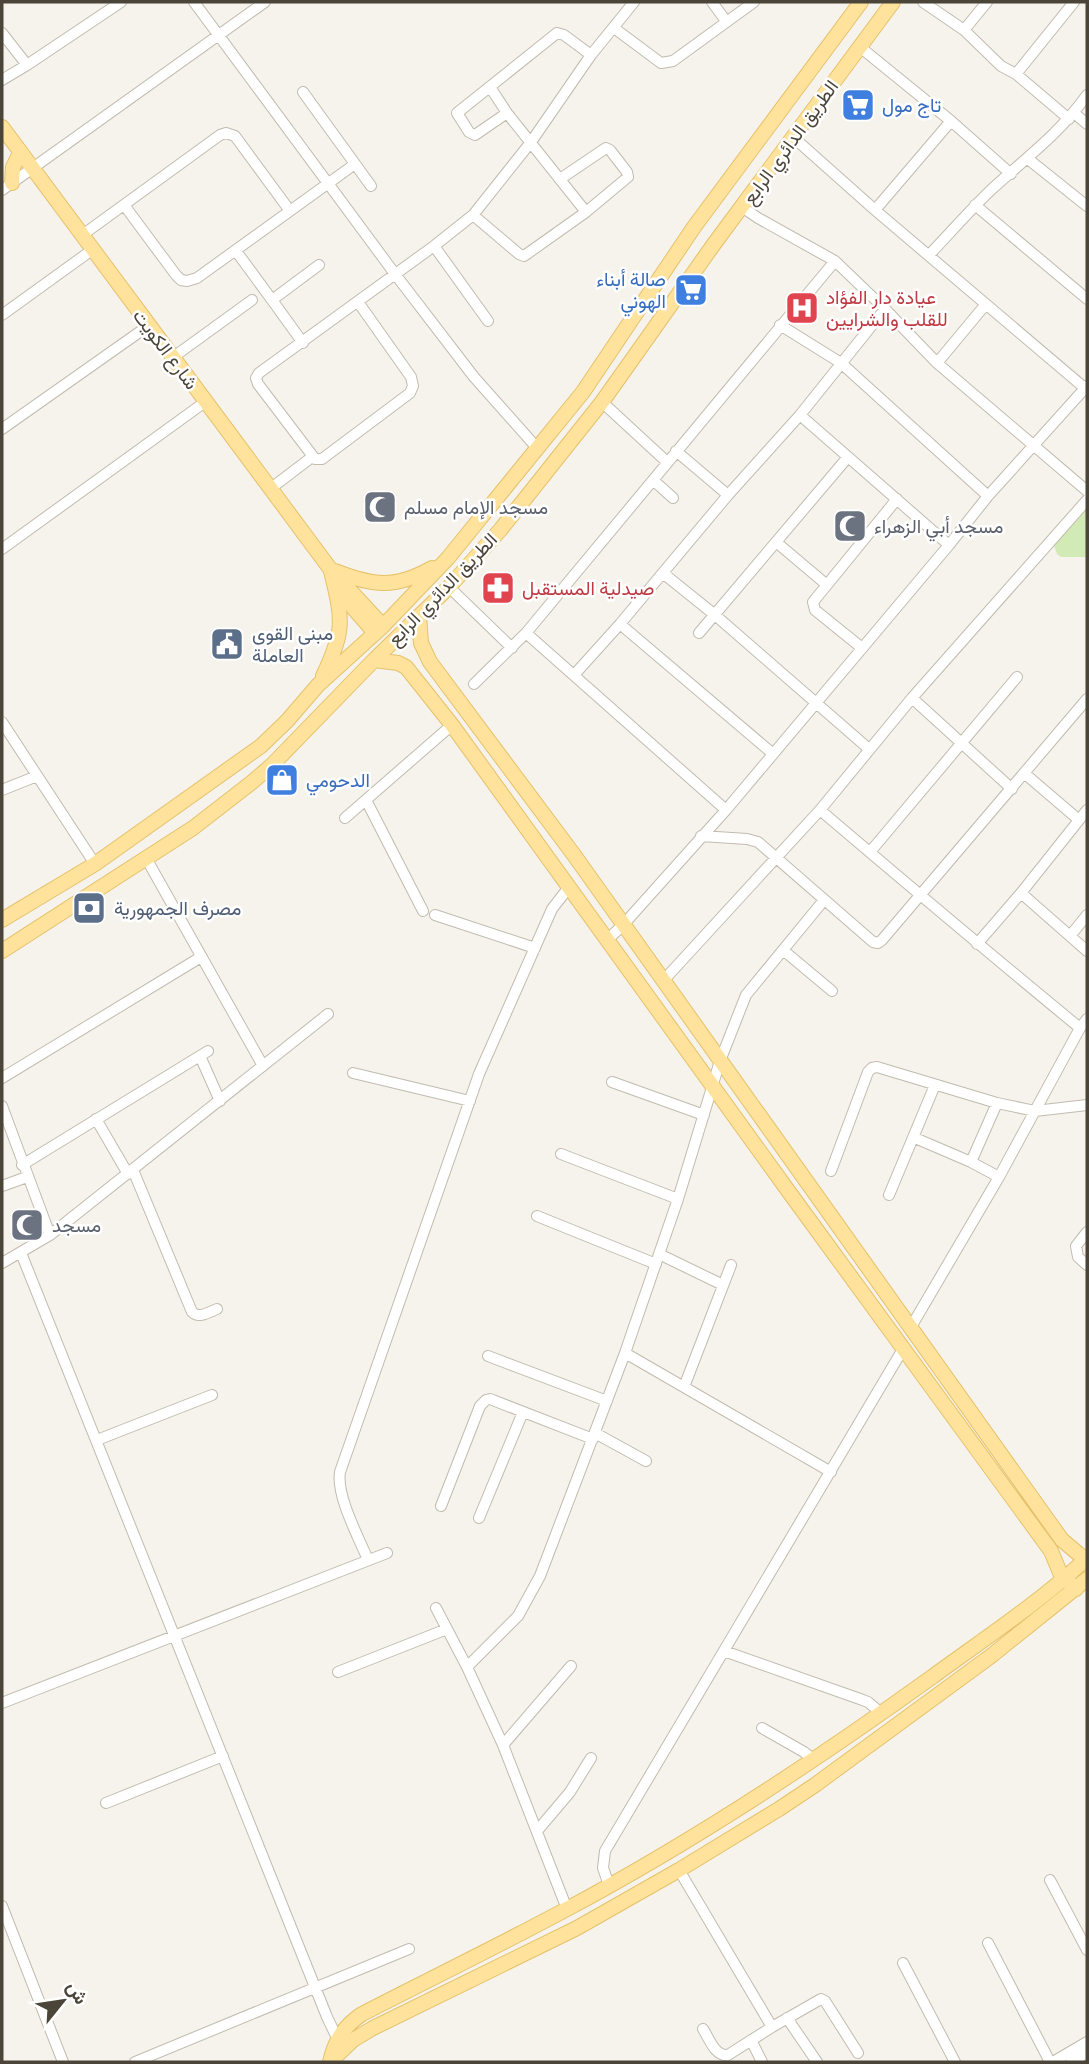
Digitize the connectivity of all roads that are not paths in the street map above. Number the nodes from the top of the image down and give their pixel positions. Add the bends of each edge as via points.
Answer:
1 (121, 2) edge
2 (194, 2) edge
3 (265, 2) edge
4 (635, 2) edge
5 (712, 2) edge
6 (754, 2) edge
7 (861, 2) edge
8 (893, 2) edge
9 (923, 2) edge
10 (987, 2) edge
11 (1074, 2) edge
12 (726, 22) junction
13 (614, 28) junction
14 (964, 30) junction
15 (2, 33) edge
16 (219, 35) junction
17 (860, 47) junction
18 (591, 55) junction
19 (27, 65) junction
20 (1016, 74) junction
21 (2, 80) edge
22 (490, 87) junction
23 (303, 92) dead end
24 (1087, 95) edge
25 (508, 113) junction
26 (1072, 116) junction
27 (951, 121) junction
28 (1087, 124) edge
29 (2, 127) edge
30 (793, 137) junction
31 (531, 142) junction
32 (20, 153) junction
33 (1028, 159) junction
34 (355, 164) junction
35 (32, 169) junction
36 (1011, 174) junction
37 (560, 178) junction
38 (329, 184) junction
39 (371, 186) dead end
40 (7, 187) edge
41 (718, 196) junction
42 (124, 205) junction
43 (975, 205) junction
44 (1087, 206) edge
45 (741, 209) junction
46 (290, 211) junction
47 (875, 211) junction
48 (586, 212) junction
49 (473, 215) junction
50 (694, 227) junction
51 (81, 236) junction
52 (714, 244) junction
53 (434, 246) junction
54 (92, 250) junction
55 (236, 251) junction
56 (929, 255) junction
57 (835, 261) junction
58 (319, 265) dead end
59 (395, 274) junction
60 (1087, 299) edge
61 (252, 300) dead end
62 (272, 300) junction
63 (358, 302) junction
64 (986, 304) junction
65 (885, 309) junction
66 (2, 315) edge
67 (488, 321) dead end
68 (780, 324) junction
69 (148, 326) junction
70 (303, 343) junction
71 (172, 358) junction
72 (841, 363) junction
73 (937, 363) junction
74 (1087, 388) edge
75 (205, 402) junction
76 (603, 402) junction
77 (800, 415) junction
78 (2, 429) edge
79 (1033, 446) junction
80 (538, 449) junction
81 (676, 451) junction
82 (312, 457) junction
83 (848, 457) junction
84 (667, 462) junction
85 (653, 480) junction
86 (270, 489) junction
87 (1087, 491) edge
88 (728, 495) junction
89 (988, 496) junction
90 (673, 498) dead end
91 (897, 499) junction
92 (1087, 500) edge
93 (776, 542) junction
94 (949, 545) junction
95 (2, 549) edge
96 (448, 558) junction
97 (331, 570) junction
98 (664, 574) junction
99 (827, 585) junction
100 (449, 587) junction
101 (715, 615) junction
102 (419, 617) junction
103 (620, 624) junction
104 (379, 630) junction
105 (526, 633) junction
106 (699, 634) dead end
107 (512, 648) junction
108 (862, 648) junction
109 (374, 660) junction
110 (574, 675) junction
111 (1017, 677) dead end
112 (474, 684) dead end
113 (318, 685) junction
114 (912, 698) junction
115 (1087, 699) edge
116 (816, 701) junction
117 (2, 722) edge
118 (452, 725) junction
119 (962, 744) junction
120 (869, 749) junction
121 (772, 753) junction
122 (1024, 773) junction
123 (37, 776) junction
124 (1012, 789) junction
125 (2, 790) edge
126 (366, 800) junction
127 (726, 810) junction
128 (820, 810) junction
129 (1087, 810) edge
130 (345, 818) dead end
131 (1079, 820) junction
132 (701, 836) junction
133 (870, 852) junction
134 (776, 857) junction
135 (146, 858) junction
136 (95, 864) junction
137 (569, 887) junction
138 (1021, 893) junction
139 (922, 894) junction
140 (37, 900) junction
141 (824, 900) junction
142 (423, 911) dead end
143 (435, 915) dead end
144 (1087, 915) edge
145 (2, 919) edge
146 (623, 925) junction
147 (2, 929) edge
148 (1070, 936) junction
149 (607, 940) junction
150 (977, 944) junction
151 (4, 948) edge
152 (535, 948) junction
153 (783, 950) junction
154 (1087, 951) edge
155 (201, 957) junction
156 (663, 981) junction
157 (832, 990) dead end
158 (328, 1014) dead end
159 (1083, 1023) edge
160 (720, 1061) junction
161 (263, 1066) junction
162 (353, 1073) dead end
163 (2, 1078) edge
164 (612, 1082) dead end
165 (935, 1085) junction
166 (713, 1086) junction
167 (220, 1101) junction
168 (470, 1101) junction
169 (997, 1103) junction
170 (1087, 1105) edge
171 (2, 1106) edge
172 (1035, 1111) junction
173 (704, 1115) junction
174 (96, 1119) junction
175 (915, 1138) junction
176 (561, 1154) dead end
177 (971, 1162) junction
178 (22, 1165) junction
179 (831, 1171) dead end
180 (130, 1172) junction
181 (27, 1177) junction
182 (999, 1177) junction
183 (2, 1186) edge
184 (889, 1195) dead end
185 (678, 1199) junction
186 (537, 1216) dead end
187 (1087, 1232) edge
188 (50, 1235) junction
189 (21, 1253) junction
190 (657, 1259) junction
191 (2, 1264) edge
192 (731, 1265) dead end
193 (1087, 1265) edge
194 (723, 1285) junction
195 (217, 1309) dead end
196 (911, 1327) junction
197 (903, 1349) junction
198 (625, 1353) junction
199 (488, 1356) dead end
200 (684, 1387) junction
201 (212, 1395) dead end
202 (607, 1401) junction
203 (523, 1412) junction
204 (594, 1436) junction
205 (97, 1440) junction
206 (646, 1461) dead end
207 (831, 1472) junction
208 (441, 1506) dead end
209 (479, 1518) dead end
210 (1062, 1540) junction
211 (1087, 1544) edge
212 (1051, 1551) junction
213 (387, 1553) dead end
214 (1087, 1559) edge
215 (368, 1560) junction
216 (1076, 1583) edge
217 (1035, 1600) junction
218 (436, 1608) dead end
219 (447, 1629) junction
220 (175, 1636) junction
221 (724, 1651) junction
222 (571, 1666) dead end
223 (467, 1667) junction
224 (338, 1672) dead end
225 (2, 1703) edge
226 (881, 1713) junction
227 (762, 1728) dead end
228 (503, 1745) junction
229 (223, 1756) junction
230 (591, 1758) dead end
231 (814, 1760) junction
232 (106, 1803) dead end
233 (537, 1831) junction
234 (679, 1870) junction
235 (1050, 1880) dead end
236 (609, 1885) junction
237 (2, 1906) edge
238 (567, 1909) junction
239 (988, 1943) dead end
240 (409, 1949) dead end
241 (1087, 1950) edge
242 (903, 1963) dead end
243 (315, 1988) junction
244 (787, 2018) junction
245 (772, 2027) junction
246 (703, 2029) dead end
247 (751, 2040) junction
248 (340, 2044) junction
249 (1087, 2051) edge
250 (858, 2053) dead end
251 (63, 2062) edge
252 (135, 2062) edge
253 (330, 2062) edge
254 (762, 2062) edge
255 (817, 2062) edge
256 (955, 2062) edge
257 (1051, 2062) edge
258 (1071, 2062) edge

1 - 19 street
2 - 16 street
3 - 16 street
4 - 13 street
5 - 12 street
6 - 12 street
7 - 41 main road, الطريق الدائري الرابع
8 - 17 main road, الطريق الدائري الرابع
9 - 14 street
10 - 14 street
11 - 20 street
12 - 13 street via 664,64
13 - 18 street
14 - 20 street via 1001,66
15 - 19 street
16 - 35 street
16 - 38 street
17 - 27 street
17 - 30 main road, الطريق الدائري الرابع
18 - 22 street via 559,33
18 - 31 street
19 - 21 street
20 - 26 street
22 - 25 street
22 - 25 street via 459,110 458,117 475,135
23 - 34 street
24 - 26 street
25 - 31 street
26 - 28 street
26 - 33 street
27 - 36 street
27 - 47 street
29 - 32 main road, شارع الكويت
30 - 45 main road, الطريق الدائري الرابع
30 - 47 street
31 - 37 street
31 - 49 street
32 - 35 main road, شارع الكويت
32 - 40 main road
33 - 36 street
33 - 44 street
34 - 38 street
34 - 39 street
35 - 40 street
35 - 51 main road, شارع الكويت
36 - 43 street
37 - 48 street
37 - 48 street via 604,148 627,172 625,181
38 - 46 street
38 - 59 street
41 - 45 main road via 727,206
41 - 50 main road, الطريق الدائري الرابع
42 - 46 street via 226,133 235,136
42 - 51 street
42 - 55 street via 181,280 197,278
43 - 56 street
43 - 60 street
45 - 52 main road, الطريق الدائري الرابع
45 - 57 street
46 - 55 street
47 - 56 street
48 - 49 street via 524,256
49 - 53 street
50 - 52 main road
50 - 80 main road, الطريق الدائري الرابع via 583,392
51 - 54 main road, شارع الكويت
52 - 76 main road, الطريق الدائري الرابع
53 - 59 street
53 - 67 street
54 - 66 street
54 - 69 main road, شارع الكويت
55 - 62 street
56 - 64 street
57 - 65 street
57 - 68 street
58 - 62 street
59 - 63 street
59 - 80 street via 474,377
61 - 71 street
62 - 70 street
63 - 70 street
63 - 82 street via 412,379 413,389 322,459
64 - 73 street
64 - 74 street
65 - 72 street
65 - 73 street
68 - 72 street
68 - 81 street
69 - 71 main road, شارع الكويت
69 - 78 street
70 - 82 street via 256,378
71 - 75 main road, شارع الكويت
72 - 77 street
72 - 89 street
73 - 79 street
74 - 79 street
75 - 86 main road, شارع الكويت
75 - 95 street
76 - 84 street
76 - 100 main road, الطريق الدائري الرابع
77 - 83 street
77 - 88 street
79 - 87 street
79 - 89 street
80 - 96 main road, الطريق الدائري الرابع
81 - 84 street
81 - 88 street
82 - 86 street
83 - 91 street
83 - 93 street
84 - 85 street
85 - 90 street
85 - 105 street
86 - 97 main road, شارع الكويت
88 - 98 street
89 - 94 street
91 - 94 street
91 - 99 street
92 - 114 street
93 - 99 street
93 - 101 street
94 - 108 street
96 - 97 main road via 414,578 394,583 373,583
96 - 104 main road, الطريق الدائري الرابع
97 - 104 main road, شارع الكويت
97 - 113 main road via 341,628
98 - 101 street
98 - 103 street
99 - 108 street via 813,607
100 - 102 main road, الطريق الدائري الرابع
100 - 107 street
101 - 106 street
101 - 116 street
102 - 109 main road, الطريق الدائري الرابع
102 - 146 main road via 421,643 430,662
103 - 110 street
103 - 121 street
104 - 113 main road, الطريق الدائري الرابع
105 - 107 street
105 - 110 street
107 - 112 street
108 - 116 street
109 - 118 main road via 406,667
109 - 135 main road, الطريق الدائري الرابع via 258,777
110 - 127 street
111 - 119 street
113 - 136 main road, الطريق الدائري الرابع via 261,746
114 - 119 street
114 - 120 street
115 - 122 street
116 - 120 street
116 - 121 street
117 - 123 street
118 - 126 street
118 - 137 main road
119 - 124 street
119 - 133 street
120 - 128 street
121 - 127 street
122 - 124 street
122 - 131 street
123 - 125 street
123 - 136 street
124 - 139 street
126 - 130 street
126 - 142 street
127 - 132 street
128 - 133 street
128 - 134 street
129 - 131 street
131 - 138 street
132 - 134 street via 753,840
132 - 146 street
133 - 139 street
134 - 141 street
134 - 156 street
135 - 151 main road, الطريق الدائري الرابع
135 - 155 street
136 - 140 main road, الطريق الدائري الرابع
137 - 149 main road
137 - 152 street via 552,909
138 - 148 street
138 - 150 street
139 - 141 street via 878,943
139 - 150 street
140 - 145 main road, الطريق الدائري الرابع
140 - 147 main road via 23,917
141 - 153 street
143 - 152 street
144 - 148 street
146 - 149 street
146 - 156 main road
148 - 154 street
149 - 166 main road
150 - 159 street
152 - 168 street
153 - 157 street
153 - 160 street via 746,995
155 - 161 street
155 - 163 street
156 - 160 main road
158 - 161 street
159 - 172 street
160 - 166 street
160 - 196 main road
161 - 167 street
162 - 168 street
164 - 173 street
165 - 169 street
165 - 175 street
165 - 179 street via 872,1068
166 - 173 street
166 - 197 main road
167 - 174 street via 204,1054
167 - 180 street
168 - 215 street via 340,1472 341,1493
169 - 172 street
169 - 177 street
170 - 172 street
171 - 178 street
172 - 182 street
173 - 185 street
174 - 178 street
174 - 180 street
175 - 177 street
175 - 184 street
176 - 185 street
177 - 182 street
178 - 181 street
180 - 188 street
180 - 195 street via 192,1311 201,1315
181 - 183 street
181 - 188 street
182 - 196 street
185 - 190 street
186 - 190 street
187 - 193 street via 1076,1246 1078,1257
188 - 189 street
189 - 191 street
189 - 205 street
190 - 194 street
190 - 198 street
192 - 194 street
194 - 200 street
196 - 210 main road
197 - 207 street
197 - 212 main road
198 - 200 street
198 - 202 street
199 - 202 street
200 - 207 street
201 - 205 street
202 - 204 street
203 - 204 street
203 - 208 street via 490,1399 482,1402
203 - 209 street
204 - 206 street
204 - 223 street via 526,1603
205 - 220 street
207 - 221 street
210 - 211 main road
210 - 212 main road via 1059,1548
210 - 214 main road
212 - 216 main road via 1058,1569
212 - 217 main road via 1049,1576
213 - 215 street
214 - 216 main road
215 - 220 street
216 - 217 main road
216 - 234 main road via 991,1656 815,1785
217 - 226 main road
218 - 219 street
219 - 223 street
219 - 224 street
220 - 225 street
220 - 229 street
221 - 226 street via 868,1702
221 - 236 street via 605,1851 603,1868
222 - 228 street
223 - 228 street
226 - 231 main road
227 - 231 street
228 - 233 street
229 - 232 street
229 - 243 street
230 - 233 street
231 - 236 main road
233 - 238 street
234 - 245 street
234 - 248 main road via 577,1928
235 - 241 street
236 - 238 main road
237 - 251 street
238 - 248 main road via 362,2014 349,2024
239 - 257 street
240 - 243 street
242 - 256 street
243 - 248 street
243 - 252 street
244 - 245 street
244 - 250 street via 818,1999 825,2001
244 - 255 street
245 - 247 street
246 - 247 street via 722,2056
247 - 254 street
248 - 253 main road
249 - 257 street
249 - 258 street

